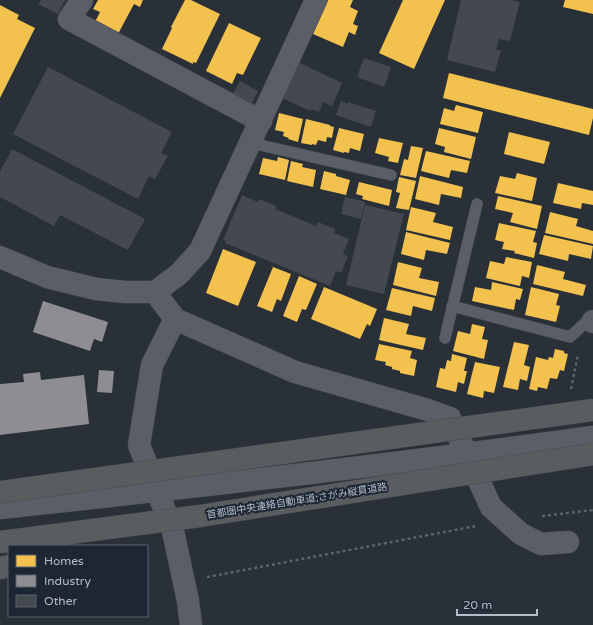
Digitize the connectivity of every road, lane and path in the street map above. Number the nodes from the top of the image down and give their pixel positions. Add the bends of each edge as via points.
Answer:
1 (82, 0) edge
2 (316, 0) edge
3 (261, 121) junction
4 (251, 142) junction
5 (391, 175) dead end
6 (477, 204) dead end
7 (0, 257) edge
8 (155, 292) junction
9 (452, 306) junction
10 (175, 319) junction
11 (593, 322) edge
12 (570, 337) junction
13 (444, 338) dead end
14 (570, 389) dead end
15 (593, 410) edge
16 (593, 437) edge
17 (466, 454) junction
18 (593, 454) edge
19 (194, 466) junction
20 (0, 480) edge
21 (157, 491) junction
22 (0, 492) edge
23 (0, 508) edge
24 (593, 510) edge
25 (200, 516) junction
26 (505, 521) junction
27 (0, 542) edge
28 (568, 542) dead end
29 (88, 545) edge
30 (184, 582) junction
31 (191, 625) edge

1 - 3 street via 69,19
2 - 3 street
3 - 4 street
4 - 5 lane
4 - 8 street via 200,251 179,274
6 - 9 lane
7 - 8 street via 47,277 96,289
8 - 10 street
9 - 12 lane
9 - 13 lane
10 - 17 street via 295,372 450,418
10 - 21 street via 152,366 139,445
11 - 12 lane via 585,324
12 - 14 path via 579,349
15 - 19 highway, bridge
16 - 17 street
17 - 21 street
17 - 26 street via 491,507
18 - 25 highway, 首都圏中央連絡自動車道;さがみ縦貫道路, bridge
19 - 20 highway, bridge
19 - 22 highway, bridge
21 - 23 street
21 - 30 street via 173,532
24 - 26 path
25 - 27 highway, 首都圏中央連絡自動車道;さがみ縦貫道路, bridge
25 - 29 highway, bridge
26 - 28 street via 520,534 541,544
26 - 30 path
30 - 31 street

